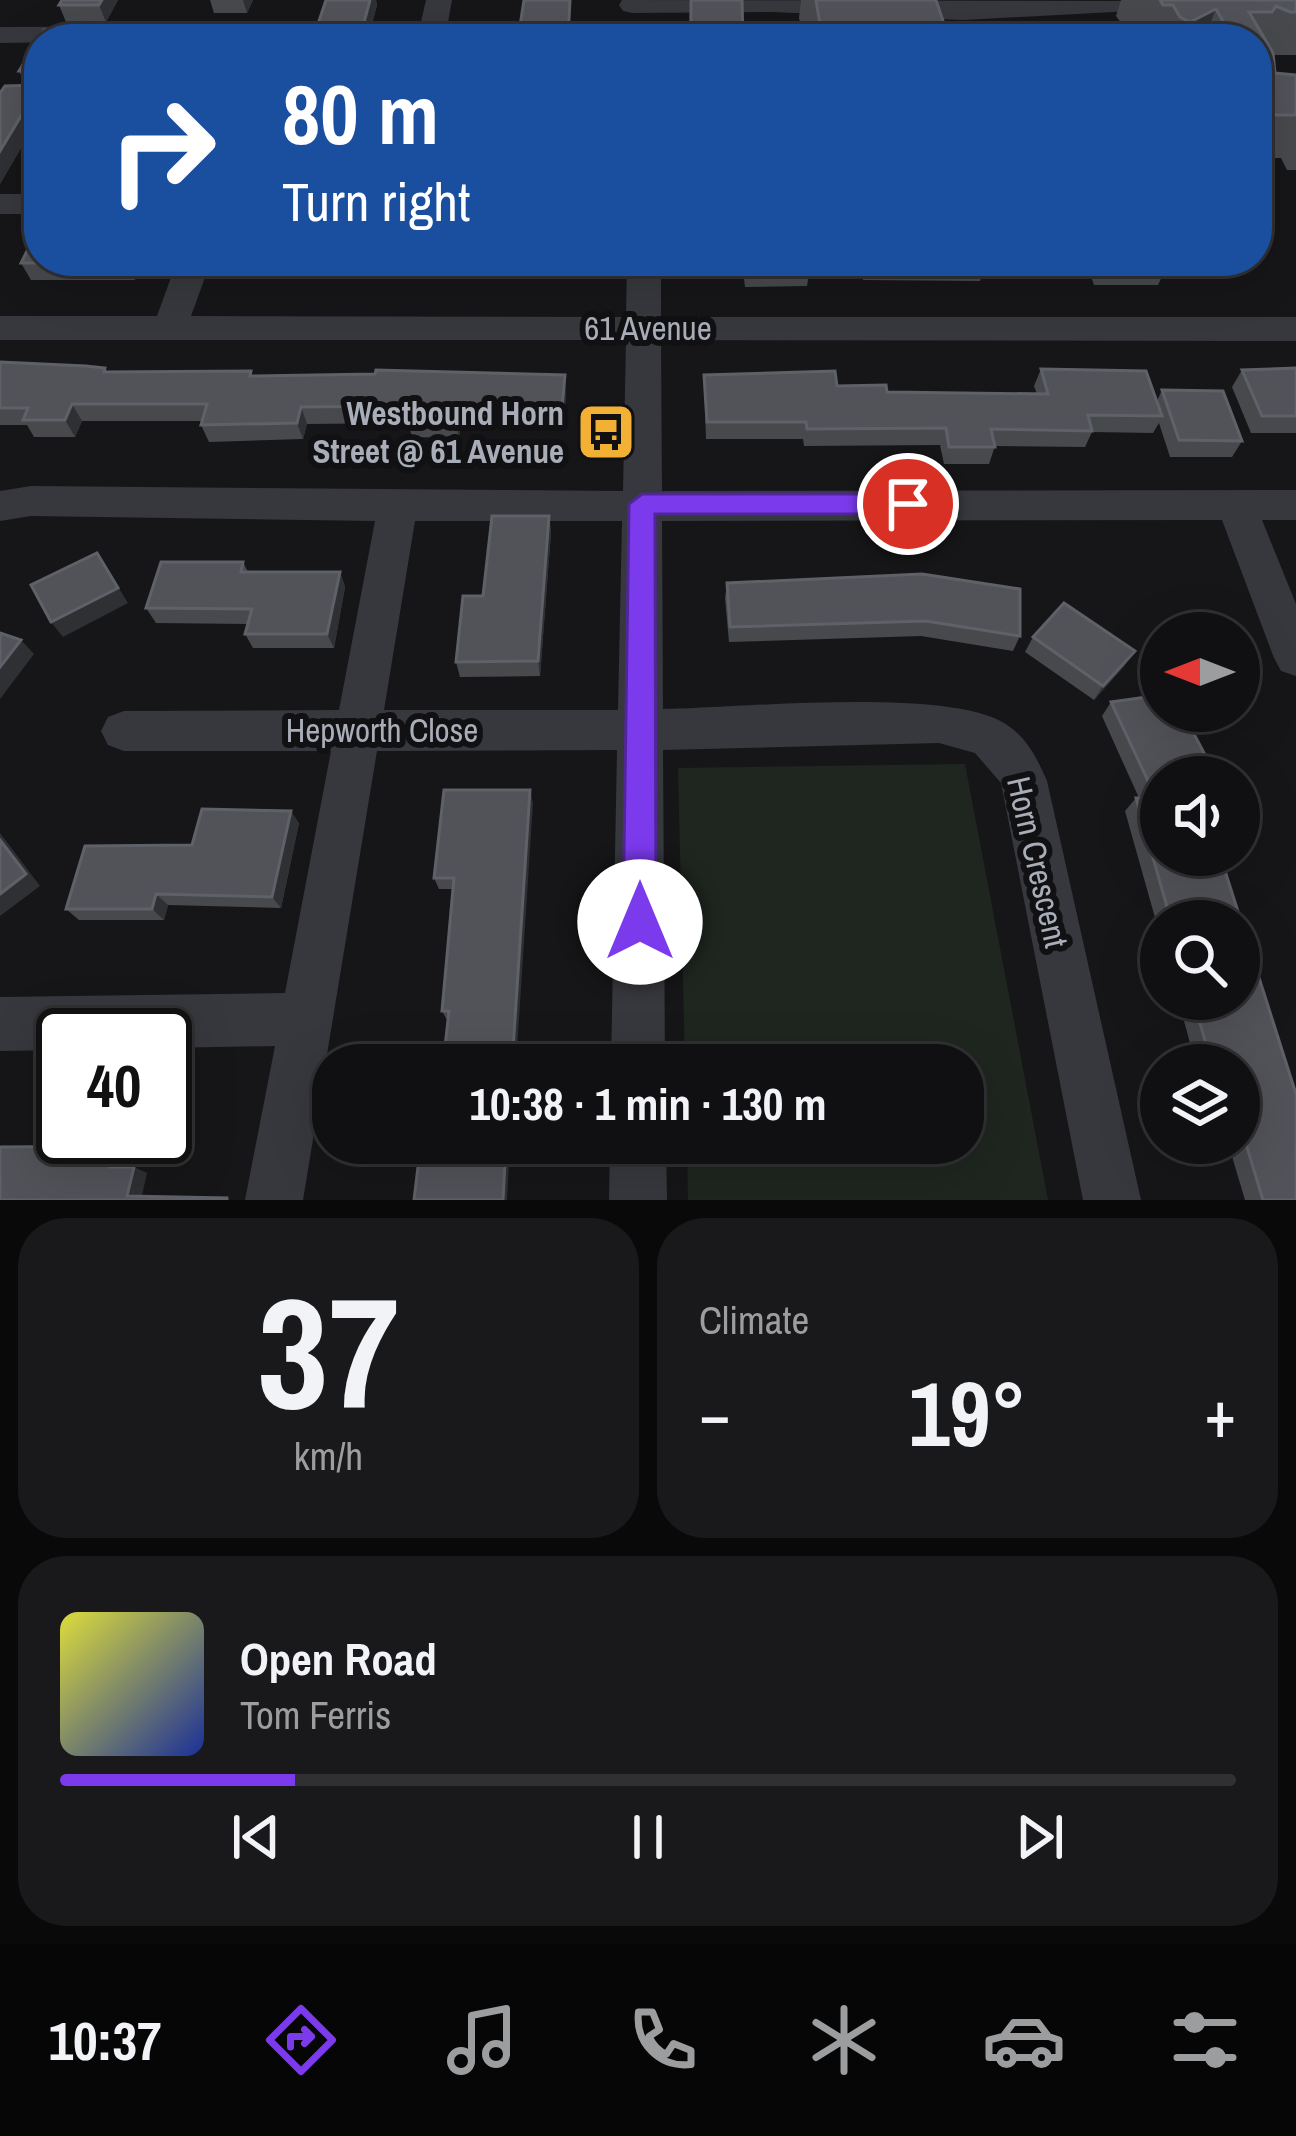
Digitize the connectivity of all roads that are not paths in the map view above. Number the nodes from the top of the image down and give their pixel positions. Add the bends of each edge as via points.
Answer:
1 (632, 2) edge
2 (772, 4) junction
3 (1175, 5) edge
4 (774, 24) edge
5 (189, 276) edge
6 (644, 276) edge
7 (0, 328) edge
8 (170, 328) junction
9 (644, 328) junction
10 (1296, 329) edge
11 (642, 504) junction
12 (1236, 505) junction
13 (1296, 505) edge
14 (0, 506) edge
15 (397, 509) junction
16 (1296, 658) edge
17 (357, 729) junction
18 (641, 730) junction
19 (124, 731) dead end
20 (305, 1019) junction
21 (0, 1024) edge
22 (638, 1044) edge
23 (638, 1164) edge
24 (274, 1200) edge
25 (638, 1200) edge
26 (1112, 1200) edge

1 - 2 street
2 - 3 street via 963,12
2 - 4 street
5 - 8 street
6 - 9 street
7 - 8 street, 61 Avenue
8 - 9 street, 61 Avenue
9 - 10 street, 61 Avenue
9 - 11 street
11 - 12 street
11 - 15 street
11 - 18 street
12 - 13 street
12 - 16 street
14 - 15 street
15 - 17 street
17 - 18 street, Hepworth Close
17 - 19 street, Hepworth Close
17 - 20 street
18 - 22 street
18 - 26 street, Horn Crescent via 939,723 982,730 1007,751 1024,782
20 - 21 street
20 - 24 street
23 - 25 street

